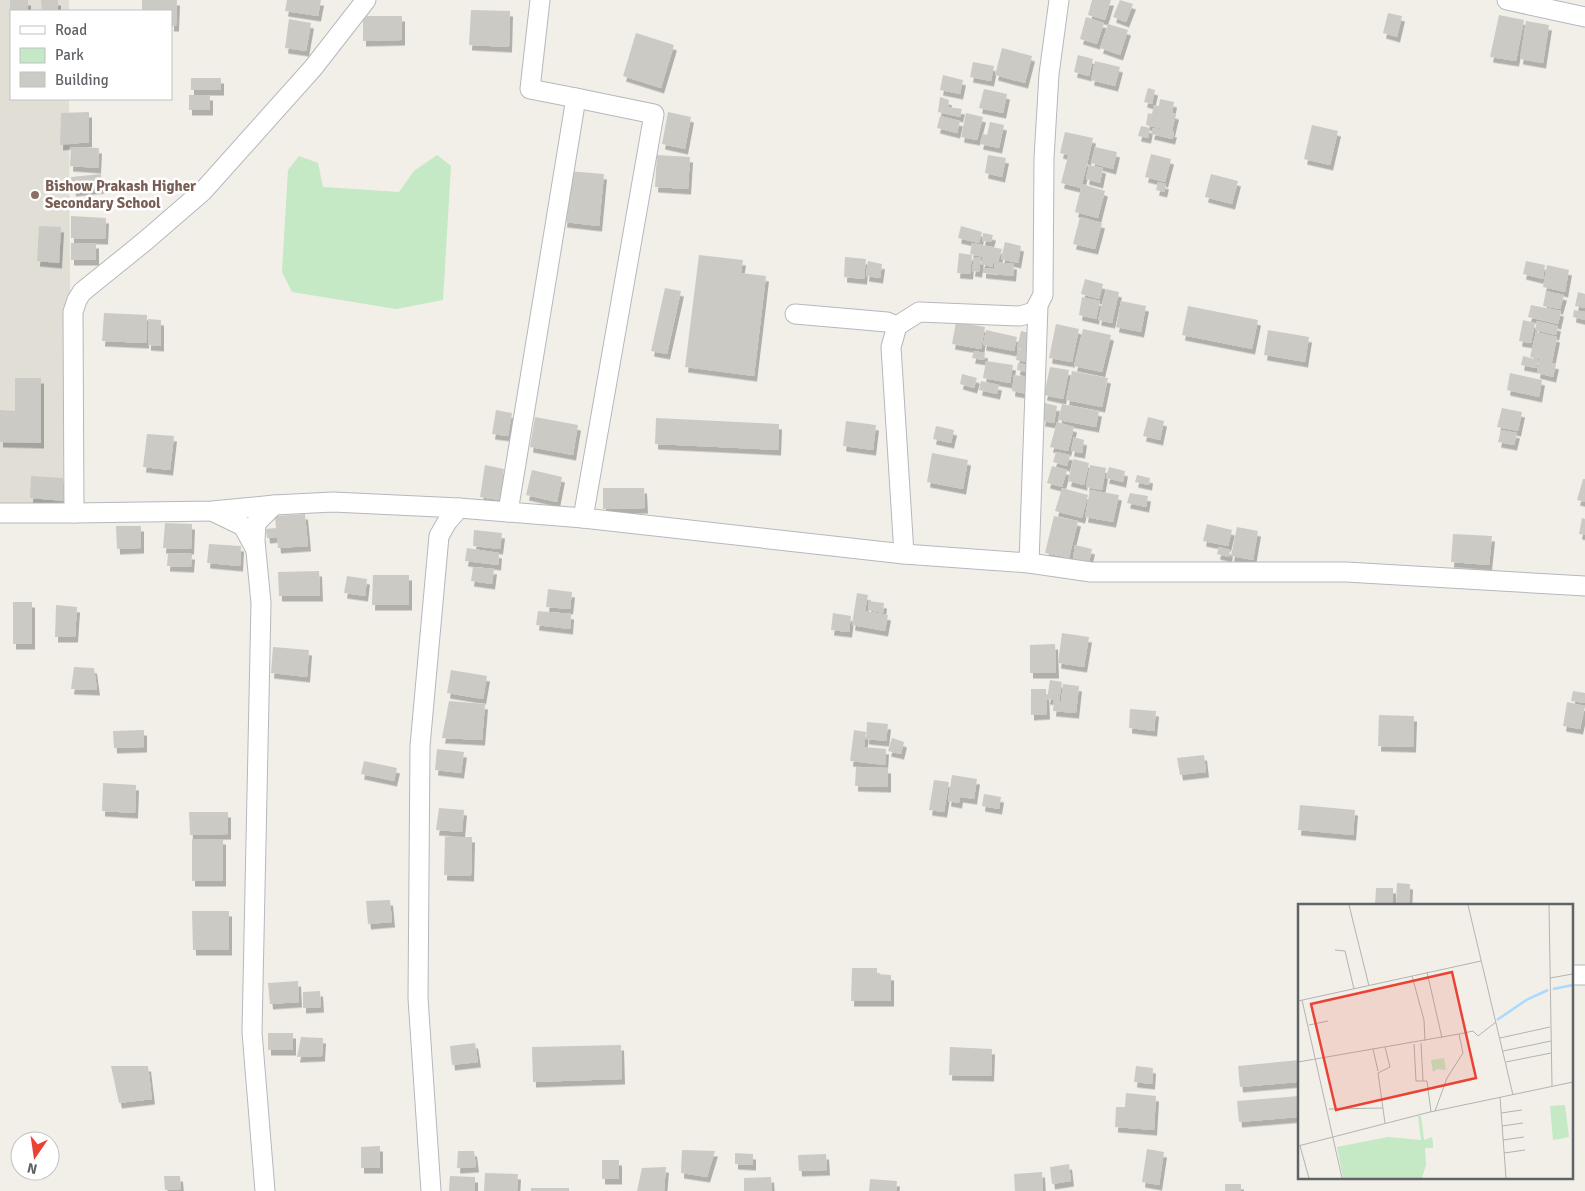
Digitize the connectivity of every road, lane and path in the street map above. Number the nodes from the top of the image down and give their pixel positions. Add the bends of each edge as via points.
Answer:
1 (366, 0) edge
2 (540, 0) edge
3 (1059, 0) edge
4 (1507, 0) edge
5 (1585, 17) edge
6 (576, 98) junction
7 (1038, 305) junction
8 (795, 314) dead end
9 (897, 326) junction
10 (274, 505) junction
11 (459, 508) junction
12 (212, 511) junction
13 (508, 512) junction
14 (0, 513) edge
15 (74, 513) junction
16 (583, 518) junction
17 (256, 549) junction
18 (904, 554) junction
19 (1029, 563) junction
20 (1585, 586) edge
21 (1572, 975) edge
22 (1585, 975) edge
23 (265, 1191) edge
24 (431, 1191) edge

1 - 15 street via 314,68 203,191 82,292 77,300 72,312
2 - 6 street via 530,89
3 - 7 street via 1049,74 1044,158 1043,295
4 - 5 street
6 - 13 street
6 - 16 street via 654,114
7 - 9 street via 1034,312 1020,316 919,312
7 - 19 street
8 - 9 street via 887,322
9 - 18 street via 891,348
10 - 11 street via 333,502
10 - 12 street
10 - 17 street via 256,523
11 - 13 street
11 - 24 street via 439,536 420,746 418,998
12 - 15 street
12 - 17 street via 242,526
13 - 16 street
14 - 15 street
16 - 18 street
17 - 23 street via 261,603 252,1032
18 - 19 street
19 - 20 street via 1091,572 1346,572
21 - 22 street

